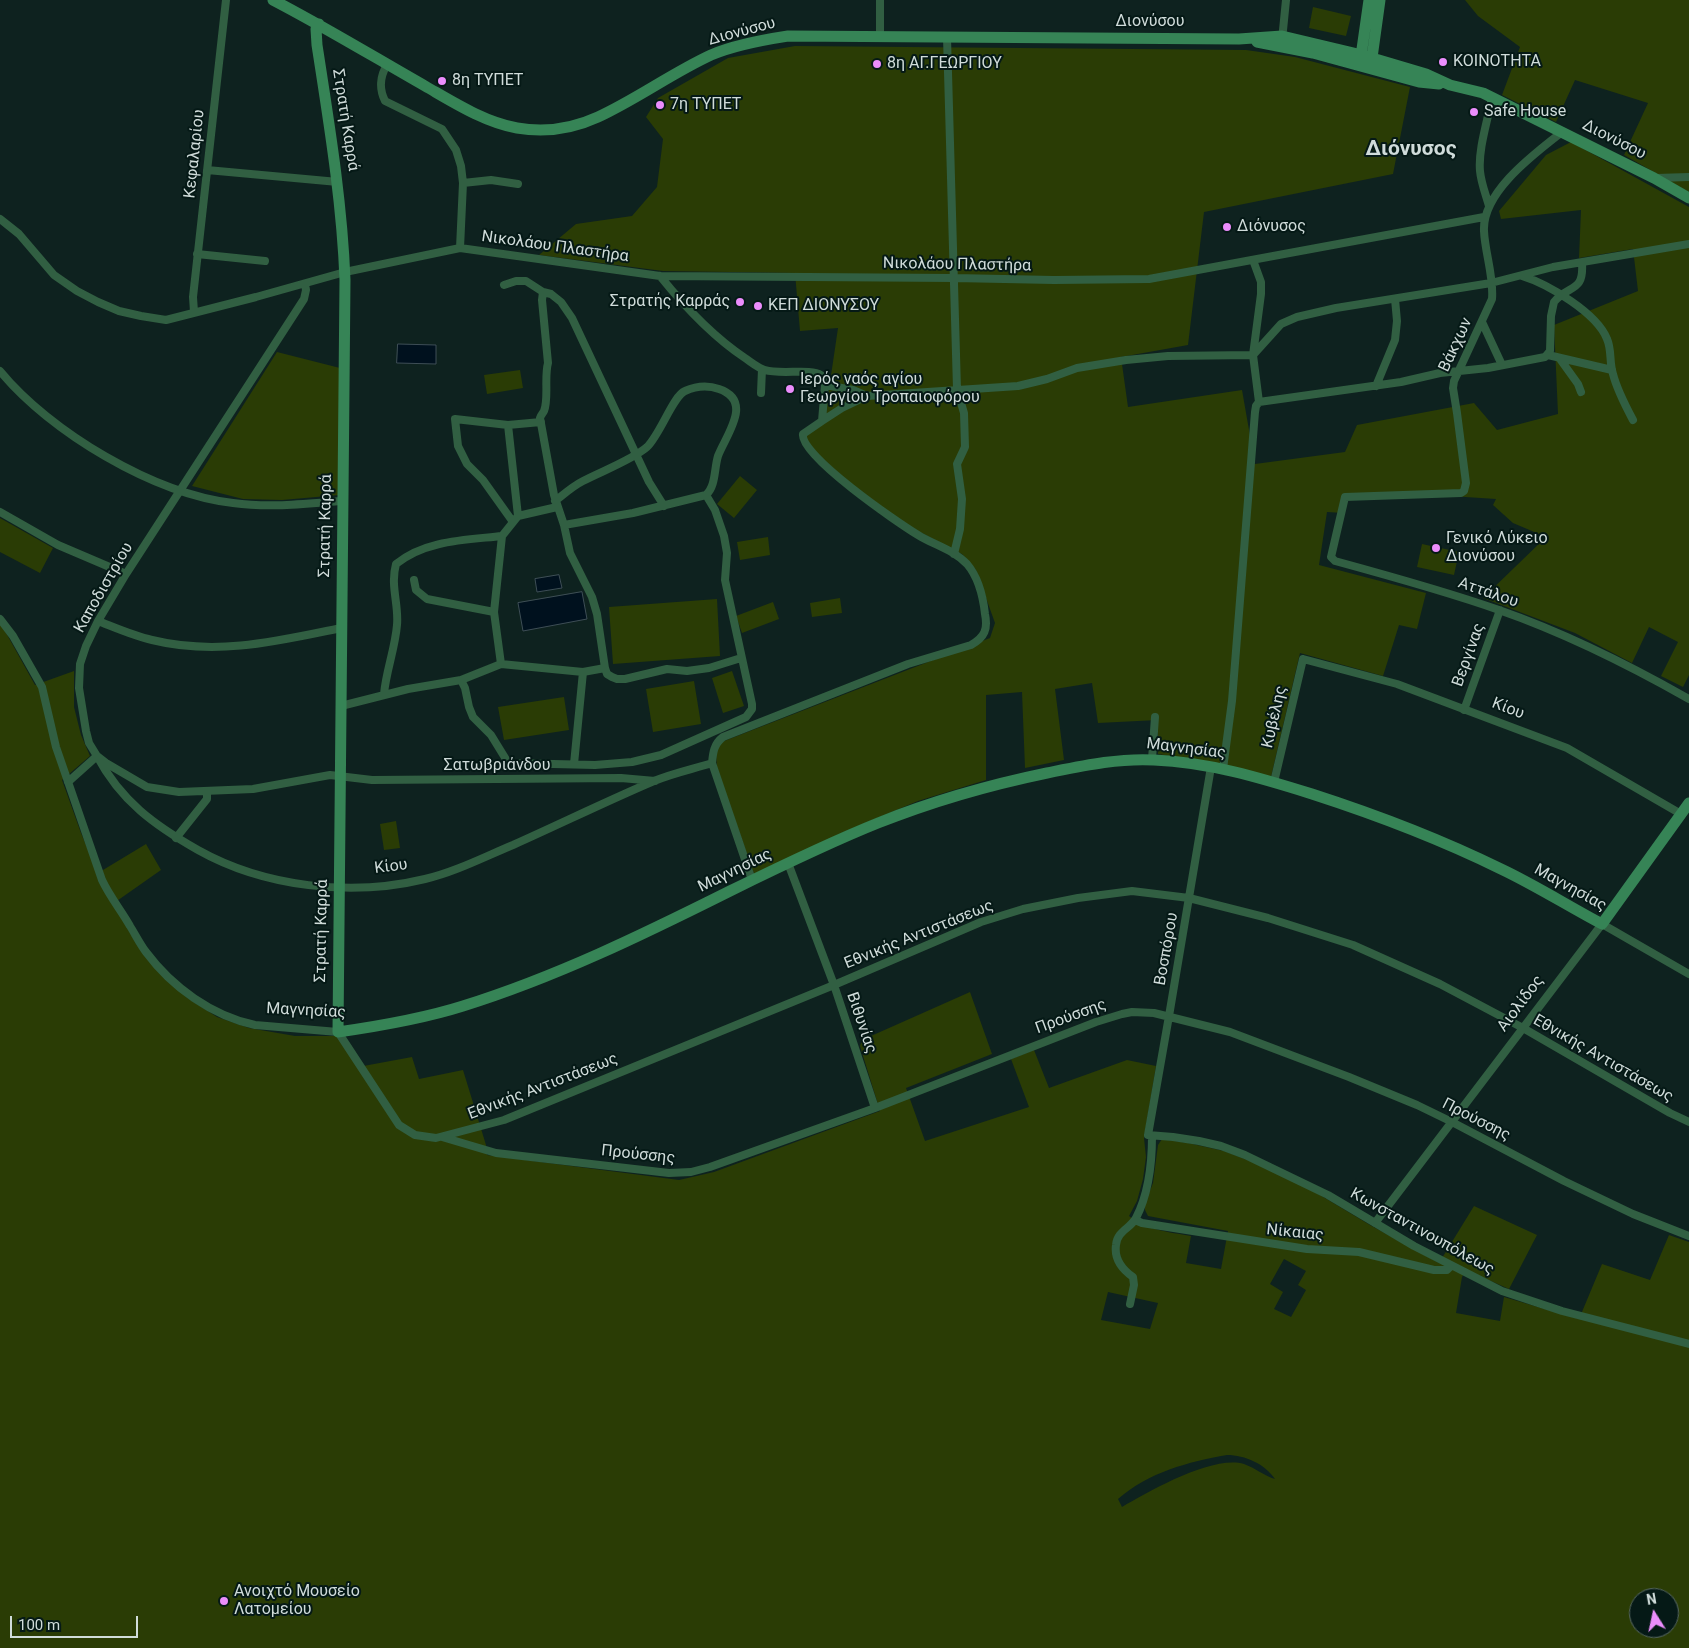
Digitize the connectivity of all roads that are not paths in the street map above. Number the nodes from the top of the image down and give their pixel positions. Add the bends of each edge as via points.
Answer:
1 (226, 0) edge
2 (273, 0) edge
3 (880, 0) edge
4 (1286, 0) edge
5 (1369, 0) edge
6 (1380, 0) edge
7 (319, 24) junction
8 (880, 36) junction
9 (947, 37) junction
10 (1282, 41) junction
11 (1366, 62) junction
12 (387, 64) junction
13 (1492, 97) junction
14 (1562, 132) junction
15 (208, 170) junction
16 (1689, 177) edge
17 (1654, 178) junction
18 (338, 182) junction
19 (463, 184) junction
20 (518, 184) dead end
21 (1689, 198) edge
22 (1489, 206) junction
23 (1484, 217) junction
24 (0, 219) edge
25 (1689, 244) edge
26 (460, 248) junction
27 (197, 254) junction
28 (1253, 260) junction
29 (265, 261) dead end
30 (1582, 262) junction
31 (345, 272) junction
32 (660, 276) junction
33 (1522, 276) junction
34 (954, 278) junction
35 (1491, 283) junction
36 (305, 284) junction
37 (504, 285) dead end
38 (543, 292) junction
39 (1561, 295) junction
40 (1395, 299) junction
41 (194, 312) junction
42 (1482, 322) junction
43 (1253, 355) junction
44 (1548, 355) junction
45 (1560, 359) junction
46 (1502, 365) junction
47 (762, 369) junction
48 (1612, 370) junction
49 (0, 371) edge
50 (1457, 372) junction
51 (825, 385) junction
52 (1376, 386) junction
53 (957, 389) junction
54 (761, 392) dead end
55 (1581, 392) dead end
56 (867, 396) junction
57 (1259, 402) junction
58 (1633, 420) dead end
59 (822, 421) junction
60 (541, 422) junction
61 (508, 425) junction
62 (637, 454) junction
63 (180, 490) junction
64 (706, 495) junction
65 (1348, 496) joint
66 (342, 501) junction
67 (556, 504) junction
68 (664, 506) junction
69 (0, 512) edge
70 (516, 519) junction
71 (564, 525) junction
72 (502, 536) junction
73 (954, 554) junction
74 (126, 574) junction
75 (414, 580) dead end
76 (1500, 610) junction
77 (494, 612) junction
78 (0, 619) edge
79 (98, 620) junction
80 (341, 628) junction
81 (741, 658) junction
82 (1303, 659) joint
83 (501, 664) junction
84 (605, 668) junction
85 (583, 672) junction
86 (461, 680) junction
87 (384, 694) junction
88 (1689, 699) edge
89 (340, 706) junction
90 (1464, 710) junction
91 (1155, 717) dead end
92 (97, 756) junction
93 (1152, 759) junction
94 (712, 763) junction
95 (574, 764) junction
96 (1211, 767) junction
97 (1223, 769) junction
98 (340, 776) junction
99 (655, 781) junction
100 (68, 782) junction
101 (1274, 782) junction
102 (207, 792) junction
103 (1689, 803) edge
104 (1685, 816) edge
105 (176, 838) junction
106 (788, 863) junction
107 (752, 880) junction
108 (339, 887) junction
109 (1190, 898) junction
110 (1602, 924) junction
111 (1689, 974) edge
112 (834, 986) junction
113 (1169, 1016) junction
114 (1523, 1028) junction
115 (338, 1032) junction
116 (875, 1108) junction
117 (1452, 1122) junction
118 (1689, 1122) edge
119 (1150, 1136) junction
120 (442, 1137) junction
121 (1135, 1220) junction
122 (1375, 1223) junction
123 (1689, 1236) edge
124 (1450, 1266) junction
125 (1130, 1304) dead end
126 (1689, 1344) edge

1 - 15 street, Κεφαλαρίου
2 - 7 street, Διονύσου
3 - 8 street
4 - 10 street
5 - 11 street
6 - 11 street
7 - 12 street, Διονύσου
7 - 18 street, Στρατή Καρρά via 316,29 317,45
8 - 9 street, Διονύσου
8 - 12 street, Διονύσου via 788,36 734,48 711,55 597,118 557,130 515,128 490,120
9 - 10 street, Διονύσου
9 - 34 street
10 - 11 street, Διονύσου
11 - 13 street, Διονύσου via 1426,74
12 - 19 street via 381,85 385,101 442,129 456,150
13 - 14 street, Διονύσου
13 - 22 street via 1480,160
14 - 17 street, Διονύσου
14 - 22 street, Βάκχων via 1521,165
15 - 18 street
15 - 27 street, Κεφαλαρίου
16 - 17 street, Διονύσου
17 - 21 street, Διονύσου
18 - 31 street, Στρατή Καρρά
19 - 20 street via 494,180
19 - 26 street
22 - 23 street, Βάκχων
23 - 28 street, Νικολάου Πλαστήρα
23 - 35 street, Βάκχων
24 - 41 street, Νικολάου Πλαστήρα via 19,234 54,275 90,298 128,313 160,319
25 - 30 street
26 - 31 street, Νικολάου Πλαστήρα
26 - 32 street, Νικολάου Πλαστήρα
27 - 29 street
27 - 41 street, Κεφαλαρίου via 192,297
28 - 34 street, Νικολάου Πλαστήρα via 1149,279
28 - 43 street via 1261,294
30 - 33 street
30 - 39 street via 1583,277 1576,286
31 - 36 street, Νικολάου Πλαστήρα
31 - 66 street, Στρατή Καρρά
32 - 34 street, Νικολάου Πλαστήρα
32 - 47 street via 704,326
33 - 35 street
33 - 39 street
34 - 53 street
35 - 40 street
35 - 42 street, Βάκχων via 1492,299
36 - 41 street, Νικολάου Πλαστήρα
36 - 63 street, Καποδιστρίου via 304,299
37 - 38 street via 526,281
38 - 60 street via 548,363
38 - 62 street via 561,302 572,318
39 - 44 street via 1552,308
39 - 48 street via 1601,328 1608,340
40 - 43 street via 1297,317 1282,324
40 - 52 street via 1395,340
42 - 46 street
42 - 50 street, Βάκχων
43 - 53 street via 1178,355 1126,360 1077,368 1018,386
43 - 57 street
44 - 45 street
44 - 46 street
45 - 48 street
45 - 55 street
46 - 50 street
47 - 51 street via 778,373 817,373
47 - 54 street
48 - 58 street
49 - 63 street via 28,400 81,441 137,473
50 - 52 street
50 - 65 street, Βάκχων via 1452,388 1466,483 1464,491 1432,495
51 - 56 street
51 - 59 street
52 - 57 street
53 - 56 street
53 - 73 street via 964,413 965,448 957,464 962,499
56 - 59 street
57 - 97 street via 1255,412 1232,701
59 - 73 street via 802,437 816,458 880,511
60 - 61 street
60 - 67 street
61 - 70 street
61 - 70 street via 455,419 458,446 467,464
62 - 64 street via 660,432 683,392 702,386 728,392 735,402 737,414 718,459 711,489
62 - 67 street via 581,482
62 - 68 street
63 - 66 street via 231,503 257,505
63 - 74 street, Καποδιστρίου
64 - 68 street
64 - 81 street via 724,536 727,553 725,580
65 - 76 street, Αττάλου via 1343,501 1332,559
66 - 80 street, Στρατή Καρρά
67 - 70 street
67 - 71 street
68 - 71 street
69 - 74 street via 58,545
70 - 72 street
71 - 84 street via 570,553 597,614
72 - 77 street
72 - 87 street via 440,543 396,564 393,582 397,626
73 - 94 street via 966,564 980,588 987,626 978,641 867,679 722,736 714,750
74 - 79 street, Καποδιστρίου
75 - 77 street via 416,590 427,599
76 - 88 street, Αττάλου via 1568,638
76 - 90 street, Βεργίνας
77 - 83 street
78 - 100 street, Μαγνησίας via 42,687
79 - 80 street via 152,640 213,647 261,645
79 - 92 street, Καποδιστρίου via 86,646 79,675 86,731
80 - 89 street, Στρατή Καρρά
81 - 84 street via 709,668 667,669 625,679 612,677
81 - 95 street via 752,704 746,717 661,755 619,764
82 - 90 street, Κίου via 1397,684
82 - 101 street, Κυβέλης
83 - 85 street
83 - 86 street
84 - 85 street
85 - 95 street
86 - 87 street
86 - 95 street via 473,717 491,735 507,761
87 - 89 street
89 - 98 street, Στρατή Καρρά
90 - 104 street, Κίου via 1567,748
91 - 93 street
92 - 100 street
92 - 102 street via 147,787 168,792
92 - 105 street, Κίου via 114,785 128,800
93 - 96 street, Μαγνησίας
93 - 106 street, Μαγνησίας via 1089,765 958,795 873,825
94 - 99 street, Κίου
94 - 107 street
96 - 97 street, Μαγνησίας
96 - 109 street, Βοσπόρου
97 - 101 street, Μαγνησίας
98 - 99 street, Σατωβριάνδου via 380,780 621,778
98 - 102 street via 323,776 264,788
98 - 108 street, Στρατή Καρρά
99 - 108 street, Κίου via 445,873 388,885
100 - 115 street, Μαγνησίας via 107,890 146,951 165,974 204,1004 241,1022
101 - 110 street, Μαγνησίας via 1430,836 1503,870
102 - 105 street via 207,799
103 - 104 street, Αιολίδος
104 - 110 street, Αιολίδος
105 - 108 street, Κίου via 246,872
106 - 107 street, Μαγνησίας
106 - 112 street, Βιθυνίας
107 - 115 street, Μαγνησίας via 615,947 499,994 403,1021
108 - 115 street, Στρατή Καρρά
109 - 112 street, Εθνικής Αντιστάσεως via 1123,892 1023,910 981,922
109 - 113 street, Βοσπόρου
109 - 114 street, Εθνικής Αντιστάσεως via 1353,945 1440,984
110 - 111 street, Μαγνησίας
110 - 114 street, Αιολίδος
112 - 116 street, Βιθυνίας
112 - 120 street, Εθνικής Αντιστάσεως via 504,1120
113 - 116 street, Προύσσης via 1132,1012 1114,1016
113 - 117 street, Προύσσης via 1274,1048 1375,1087
113 - 119 street, Βοσπόρου
114 - 117 street, Αιολίδος
114 - 118 street, Εθνικής Αντιστάσεως
115 - 120 street, Εθνικής Αντιστάσεως via 399,1125 415,1135
116 - 120 street, Προύσσης via 710,1167 680,1173 496,1153
117 - 122 street, Αιολίδος
117 - 123 street, Προύσσης via 1564,1181
119 - 121 street, Βοσπόρου via 1152,1161 1149,1179
119 - 122 street, Κωνσταντινουπόλεως via 1199,1141 1245,1155 1328,1195
121 - 124 street, Νίκαιας via 1261,1243 1359,1252 1434,1270 1447,1270
121 - 125 street via 1118,1236 1115,1248 1120,1264 1133,1277
122 - 124 street, Κωνσταντινουπόλεως
124 - 126 street, Κωνσταντινουπόλεως via 1502,1291 1562,1311

